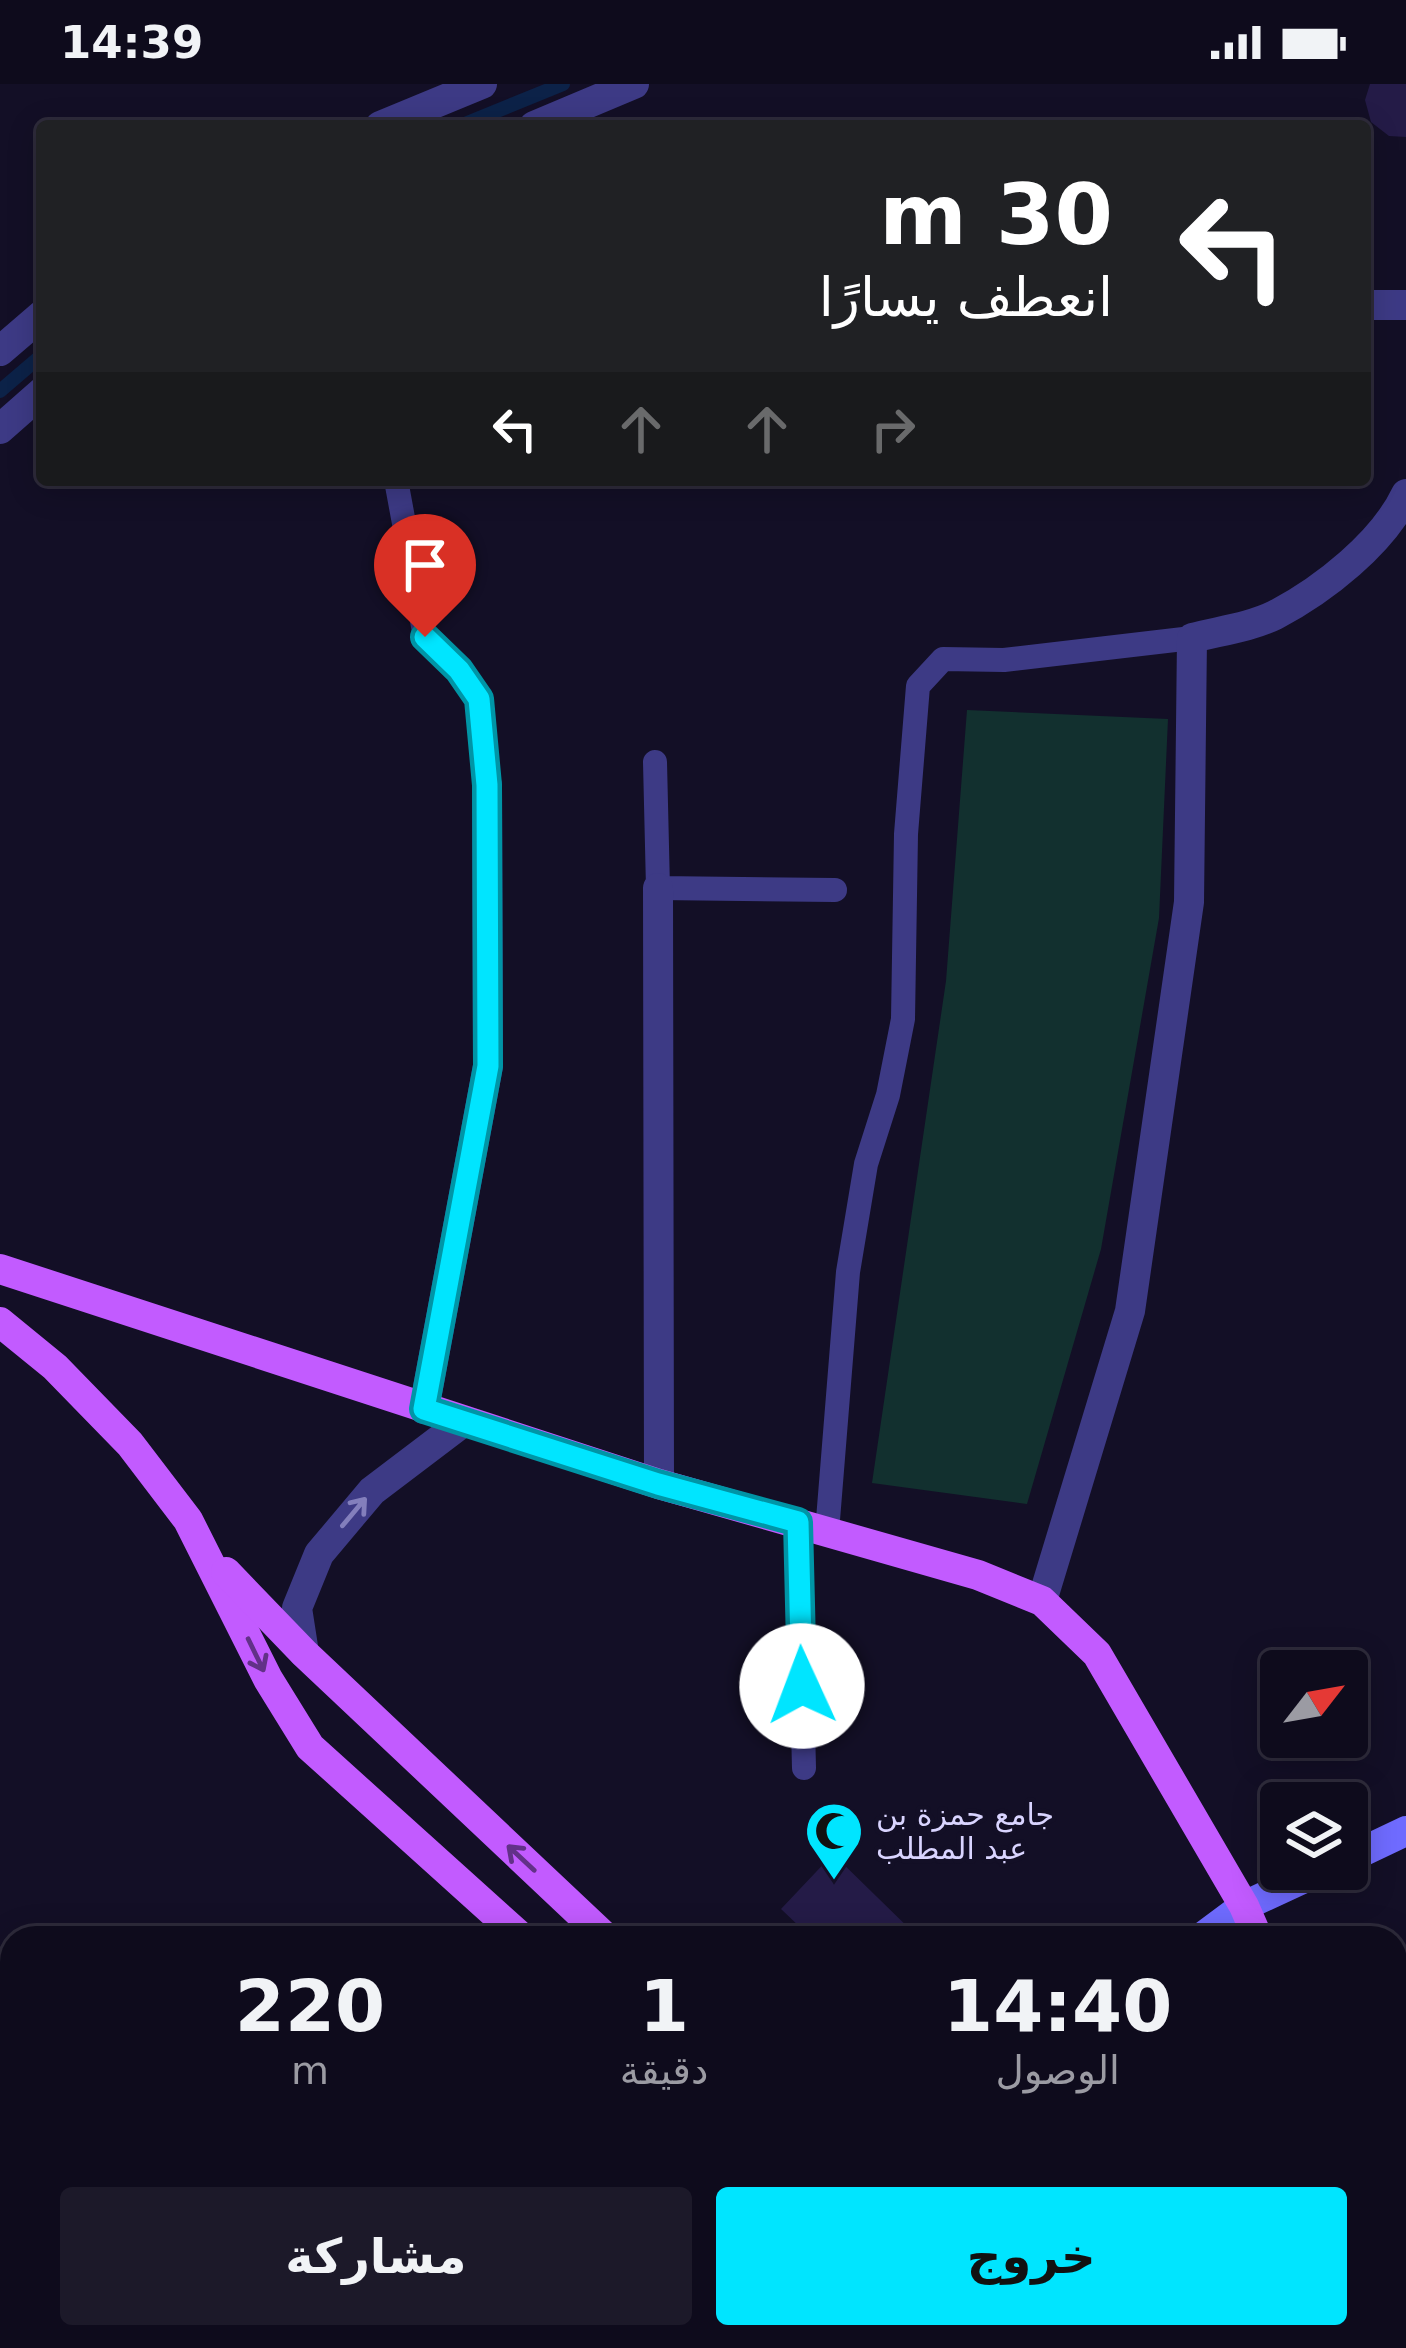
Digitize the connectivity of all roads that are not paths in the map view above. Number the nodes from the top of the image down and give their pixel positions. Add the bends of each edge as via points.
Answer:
1 (482, 84) edge
2 (634, 84) edge
3 (395, 120) edge
4 (548, 120) edge
5 (1371, 305) edge
6 (1406, 305) edge
7 (36, 320) edge
8 (0, 351) edge
9 (36, 397) edge
10 (0, 428) edge
11 (397, 486) edge
12 (1406, 494) edge
13 (1192, 638) junction
14 (656, 763) dead end
15 (487, 785) joint
16 (658, 888) junction
17 (836, 890) dead end
18 (0, 1269) edge
19 (0, 1322) edge
20 (424, 1409) junction
21 (463, 1422) junction
22 (658, 1484) junction
23 (812, 1527) junction
24 (206, 1550) junction
25 (1042, 1601) junction
26 (304, 1653) junction
27 (804, 1768) dead end
28 (1406, 1831) edge
29 (1368, 1848) edge
30 (1279, 1890) edge
31 (1244, 1906) junction
32 (509, 1926) edge
33 (593, 1926) edge
34 (1217, 1926) edge
35 (1253, 1926) edge

1 - 3 street
2 - 4 street
5 - 6 street
7 - 8 street
9 - 10 street
11 - 15 lane via 425,637 479,699
12 - 13 street via 1348,568 1272,616
13 - 23 lane via 943,659 918,686 904,1018 866,1163
13 - 25 street via 1189,902 1130,1311
14 - 16 lane
15 - 20 street via 488,1066
16 - 17 lane
16 - 22 street
18 - 20 main road
19 - 24 main road via 130,1444
20 - 21 main road
21 - 22 main road
26 -> 21 street via 297,1609 319,1554 372,1491
22 - 23 main road
23 - 25 main road
23 - 27 lane
24 - 26 main road
24 -> 32 main road via 310,1747
25 - 31 main road via 1097,1654
33 -> 26 main road
28 - 29 main road
30 - 31 main road
31 - 34 main road
31 - 35 main road

